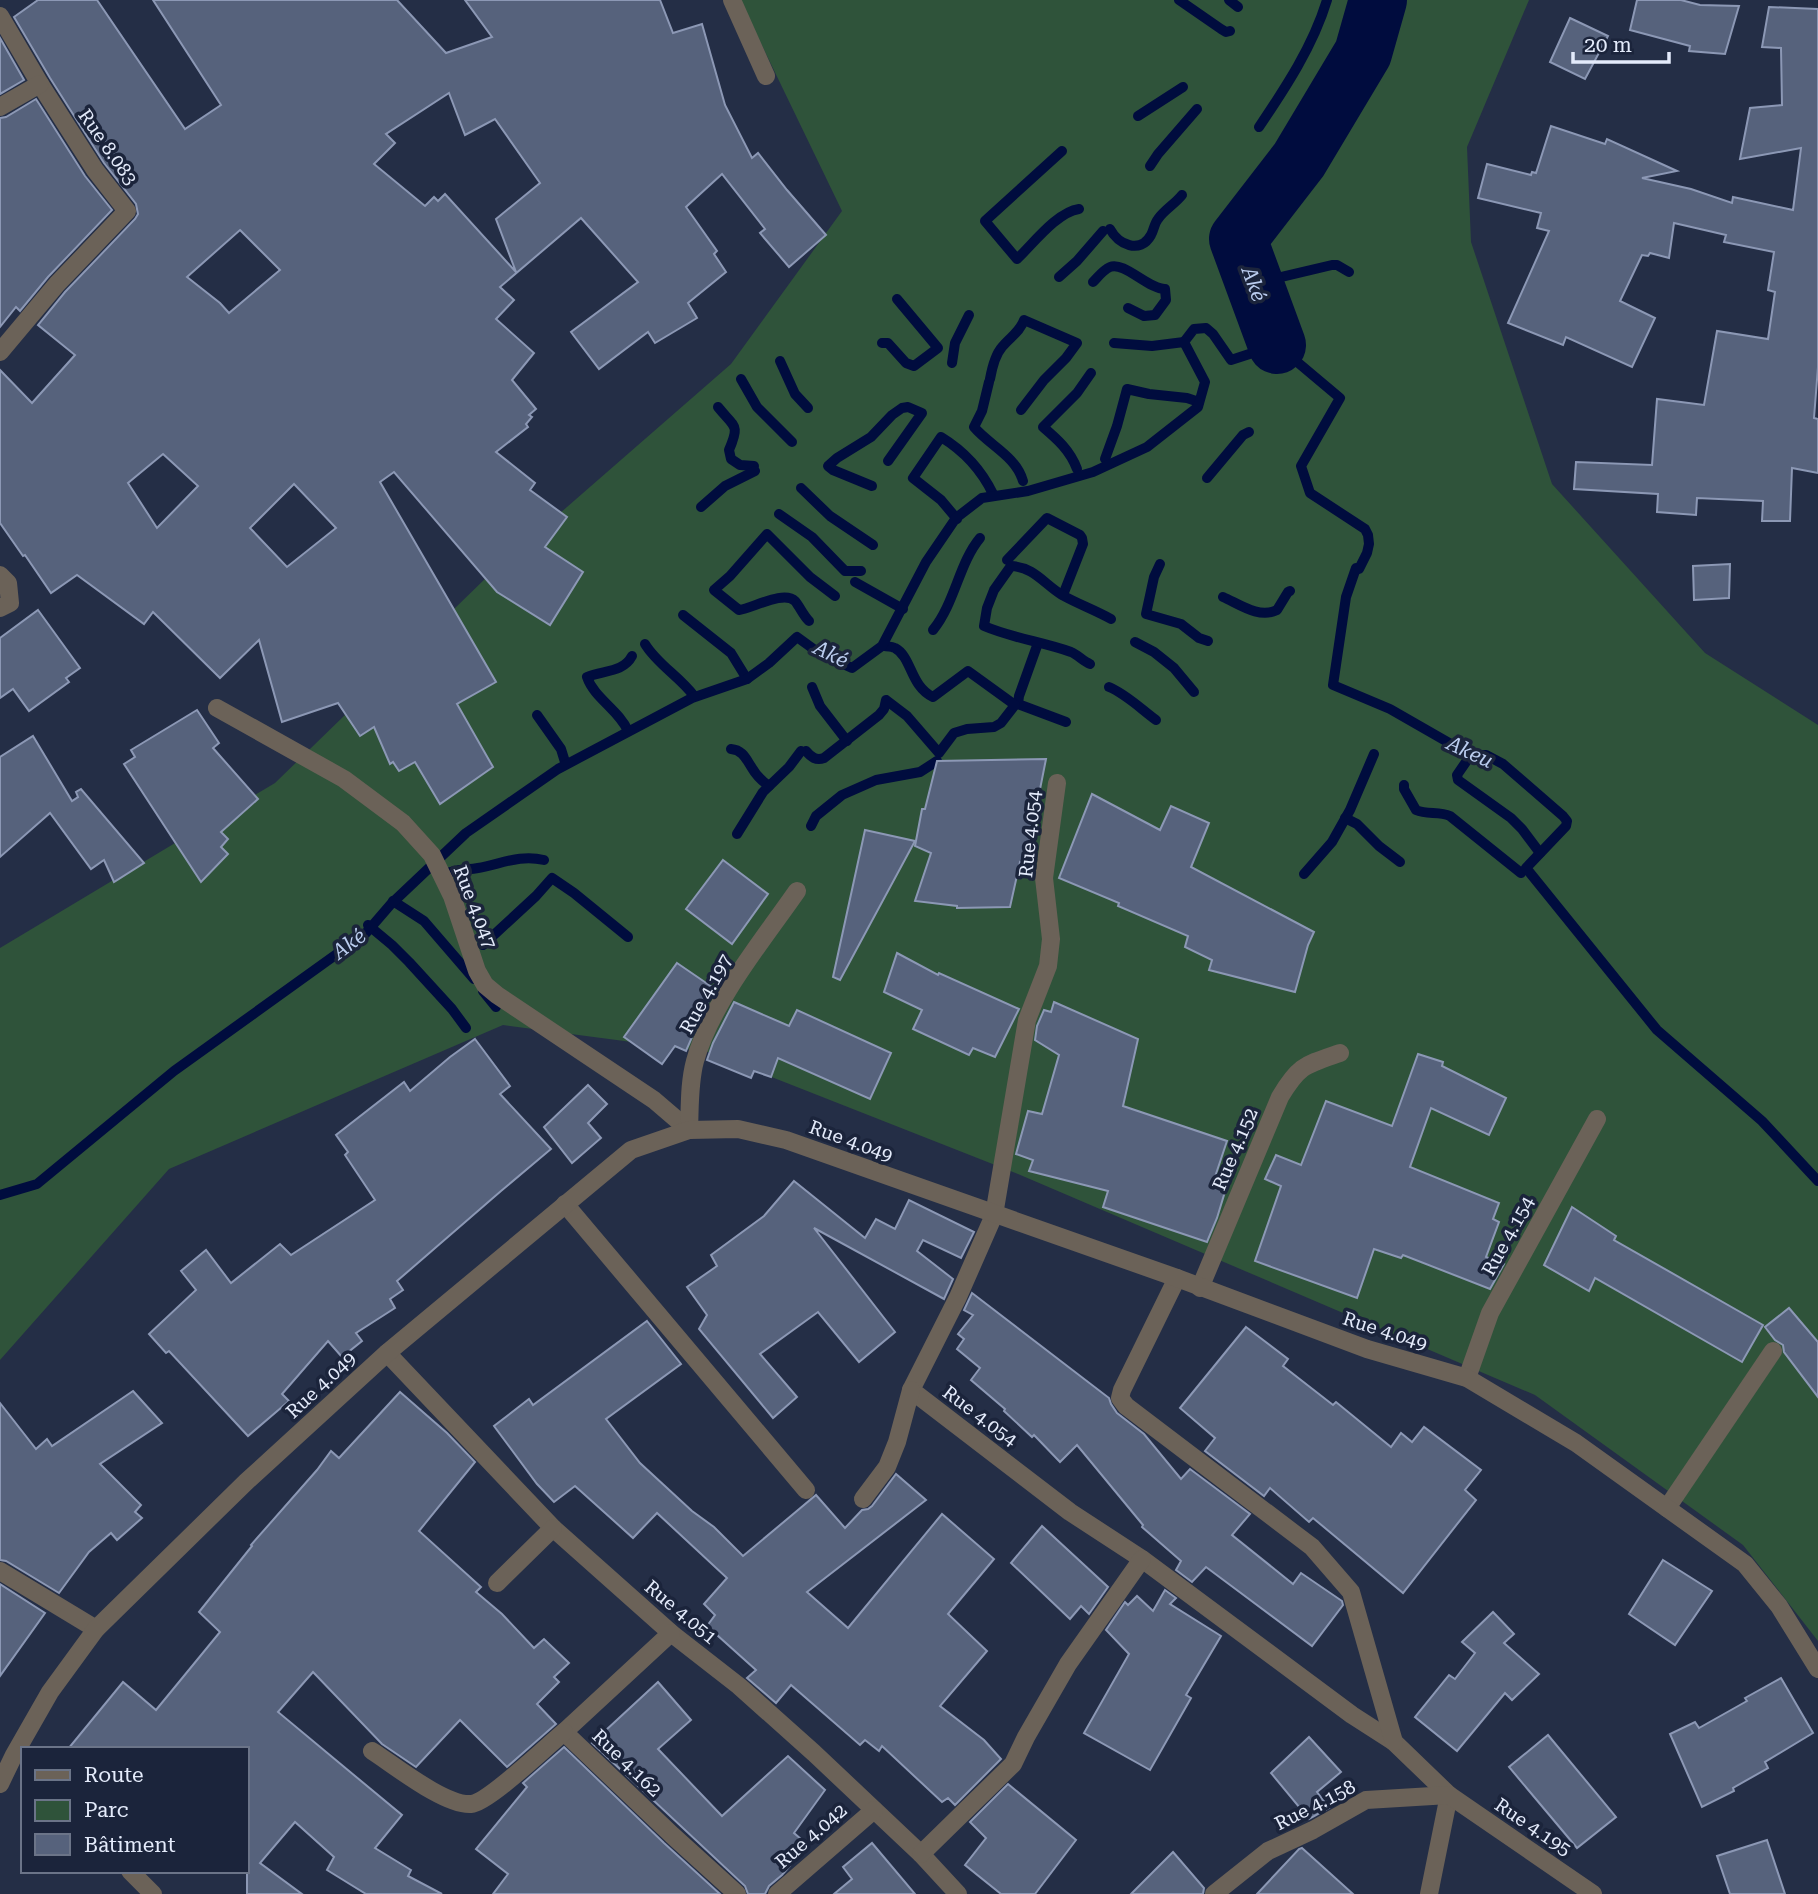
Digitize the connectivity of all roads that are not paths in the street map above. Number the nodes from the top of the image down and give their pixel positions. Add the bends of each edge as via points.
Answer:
1 (732, 0) edge
2 (0, 16) edge
3 (766, 76) dead end
4 (40, 84) junction
5 (0, 107) edge
6 (0, 352) edge
7 (0, 575) edge
8 (0, 608) edge
9 (217, 708) dead end
10 (1057, 783) dead end
11 (797, 891) dead end
12 (1340, 1053) dead end
13 (1597, 1118) dead end
14 (689, 1130) junction
15 (565, 1204) junction
16 (994, 1215) junction
17 (1177, 1278) junction
18 (1200, 1288) junction
19 (1773, 1351) dead end
20 (387, 1353) junction
21 (1467, 1378) junction
22 (911, 1391) junction
23 (806, 1490) dead end
24 (863, 1499) dead end
25 (1667, 1507) junction
26 (553, 1528) junction
27 (1142, 1559) junction
28 (0, 1571) edge
29 (497, 1583) dead end
30 (96, 1629) junction
31 (671, 1633) junction
32 (1818, 1669) edge
33 (564, 1732) junction
34 (1394, 1742) junction
35 (24, 1747) edge
36 (372, 1751) dead end
37 (18, 1760) edge
38 (0, 1784) edge
39 (1449, 1795) junction
40 (874, 1810) junction
41 (921, 1854) junction
42 (132, 1873) edge
43 (153, 1894) edge
44 (737, 1894) edge
45 (777, 1894) edge
46 (958, 1894) edge
47 (1214, 1894) edge
48 (1429, 1894) edge
49 (1593, 1894) edge

1 - 3 street
2 - 4 street, Rue 8.083
4 - 5 street
4 - 6 street, Rue 8.083 via 127,211
7 - 8 street via 8,583 10,603
9 - 14 street, Rue 4.047 via 344,779 402,823 432,855 485,985 654,1100
10 - 16 street, Rue 4.054 via 1044,878 1051,939 1048,965 1027,1020
11 - 14 street, Rue 4.197 via 713,1017 695,1059
12 - 18 street, Rue 4.152 via 1308,1063 1280,1097
13 - 21 street, Rue 4.154 via 1490,1313
14 - 15 street, Rue 4.049 via 631,1150
14 - 16 street, Rue 4.049 via 738,1129 786,1140
15 - 20 street, Rue 4.049
15 - 23 street
16 - 17 street, Rue 4.049
16 - 22 street, Rue 4.054
17 - 18 street, Rue 4.049
17 - 34 street via 1120,1398 1312,1547 1351,1592
18 - 21 street, Rue 4.049 via 1367,1349
19 - 25 street
20 - 26 street, Rue 4.051
20 - 30 street, Rue 4.049
21 - 25 street, Rue 4.049 via 1576,1443
22 - 24 street via 887,1467
22 - 27 street, Rue 4.054 via 1070,1512
25 - 32 street, Rue 4.049 via 1745,1564 1779,1606
26 - 29 street
26 - 31 street, Rue 4.051
27 - 34 street, Rue 4.054
27 - 41 street via 1068,1664 1013,1764
28 - 30 street
30 - 35 street, Rue 4.049 via 50,1692
31 - 33 street, Rue 4.162
31 - 40 street, Rue 4.051 via 748,1694
33 - 36 street via 491,1794 472,1804 434,1792
33 - 44 street, Rue 4.162
34 - 39 street, Rue 4.054
37 - 38 street, Rue 4.049
39 - 47 street, Rue 4.158 via 1366,1800 1268,1851
39 - 48 street
39 - 49 street, Rue 4.195
40 - 41 street, Rue 4.051
40 - 45 street, Rue 4.042
41 - 46 street, Rue 4.051
42 - 43 street

